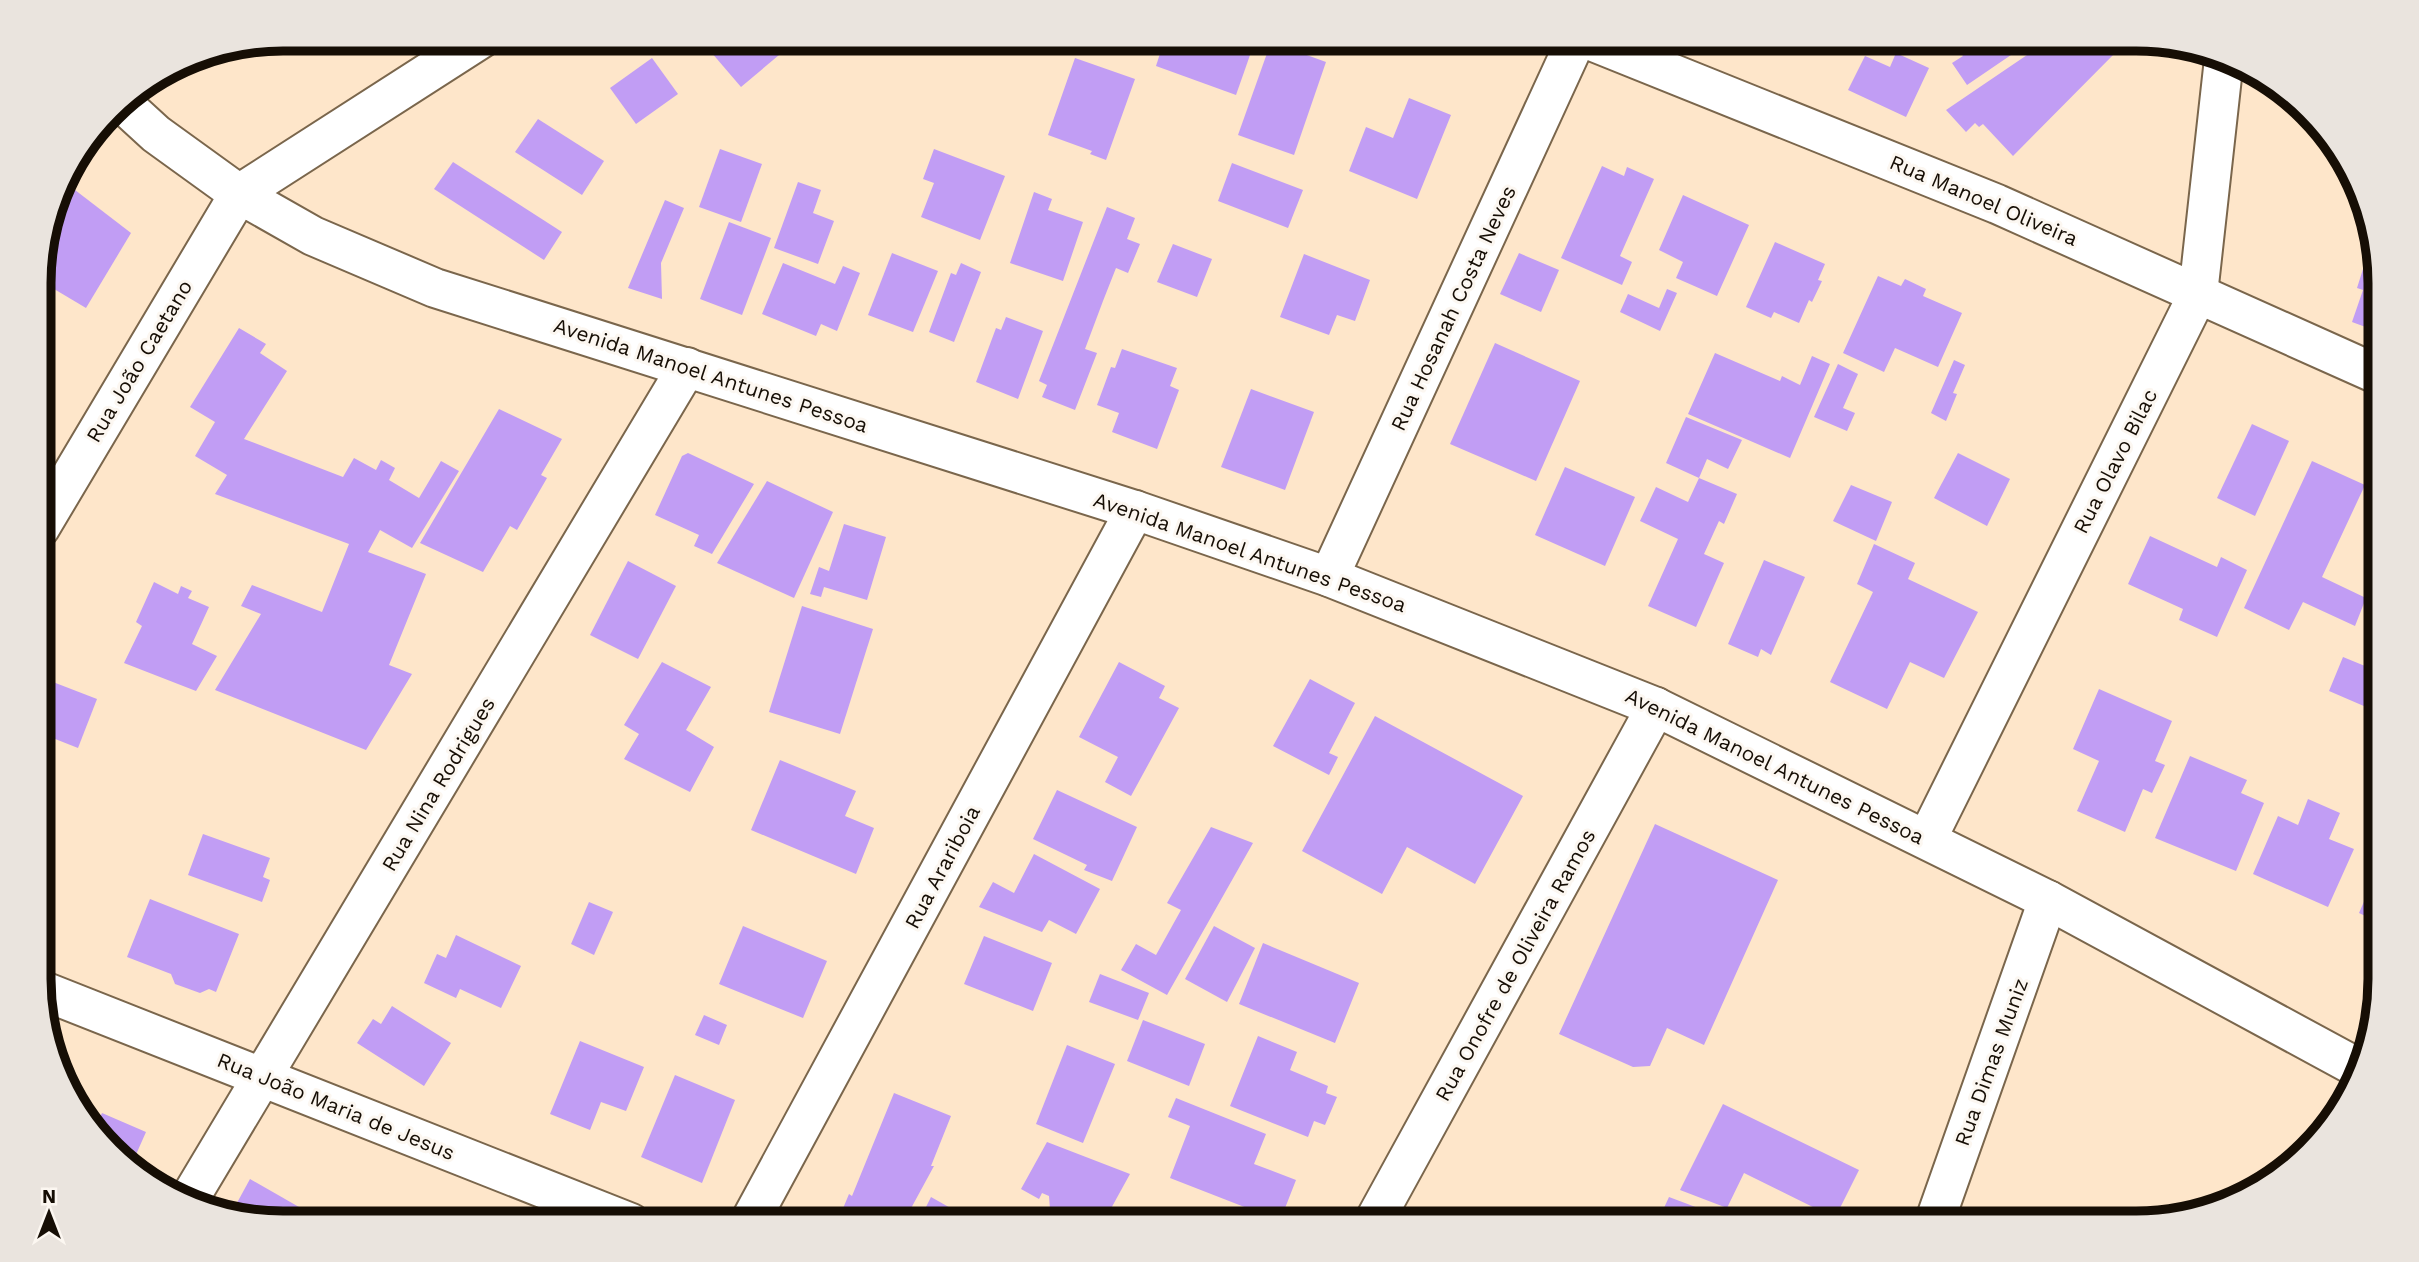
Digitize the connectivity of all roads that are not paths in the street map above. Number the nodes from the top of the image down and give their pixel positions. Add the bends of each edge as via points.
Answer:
1 (462, 51) edge
2 (1571, 51) edge
3 (1616, 51) edge
4 (2223, 68) edge
5 (129, 109) edge
6 (239, 194) junction
7 (2198, 295) junction
8 (687, 367) junction
9 (2368, 370) edge
10 (51, 510) edge
11 (1135, 510) junction
12 (1328, 577) junction
13 (1656, 707) junction
14 (1927, 839) junction
15 (2048, 900) junction
16 (52, 994) edge
17 (2352, 1065) edge
18 (263, 1077) junction
19 (193, 1193) edge
20 (601, 1211) edge
21 (755, 1211) edge
22 (1380, 1211) edge
23 (1938, 1211) edge

1 - 6 street
2 - 12 street, Rua Hosanah Costa Neves
3 - 7 street, Rua Manoel Oliveira via 1984,199
4 - 7 street, Rua Olavo Bilac
5 - 6 street, Avenida Manoel Antunes Pessoa
6 - 8 street, Avenida Manoel Antunes Pessoa via 313,236 435,288
6 - 10 street, Rua João Caetano
7 - 9 street, Rua Manoel Oliveira
7 - 14 street, Rua Olavo Bilac
8 - 11 street, Avenida Manoel Antunes Pessoa
8 - 18 street, Rua Nina Rodrigues
11 - 12 street, Avenida Manoel Antunes Pessoa
11 - 21 street, Rua Arariboia
12 - 13 street, Avenida Manoel Antunes Pessoa
13 - 14 street, Avenida Manoel Antunes Pessoa
13 - 22 street, Rua Onofre de Oliveira Ramos
14 - 15 street, Avenida Manoel Antunes Pessoa
15 - 17 street, Avenida Manoel Antunes Pessoa
15 - 23 street, Rua Dimas Muniz
16 - 18 street, Rua João Maria de Jesus
18 - 19 street, Rua Nina Rodrigues
18 - 20 street, Rua João Maria de Jesus

